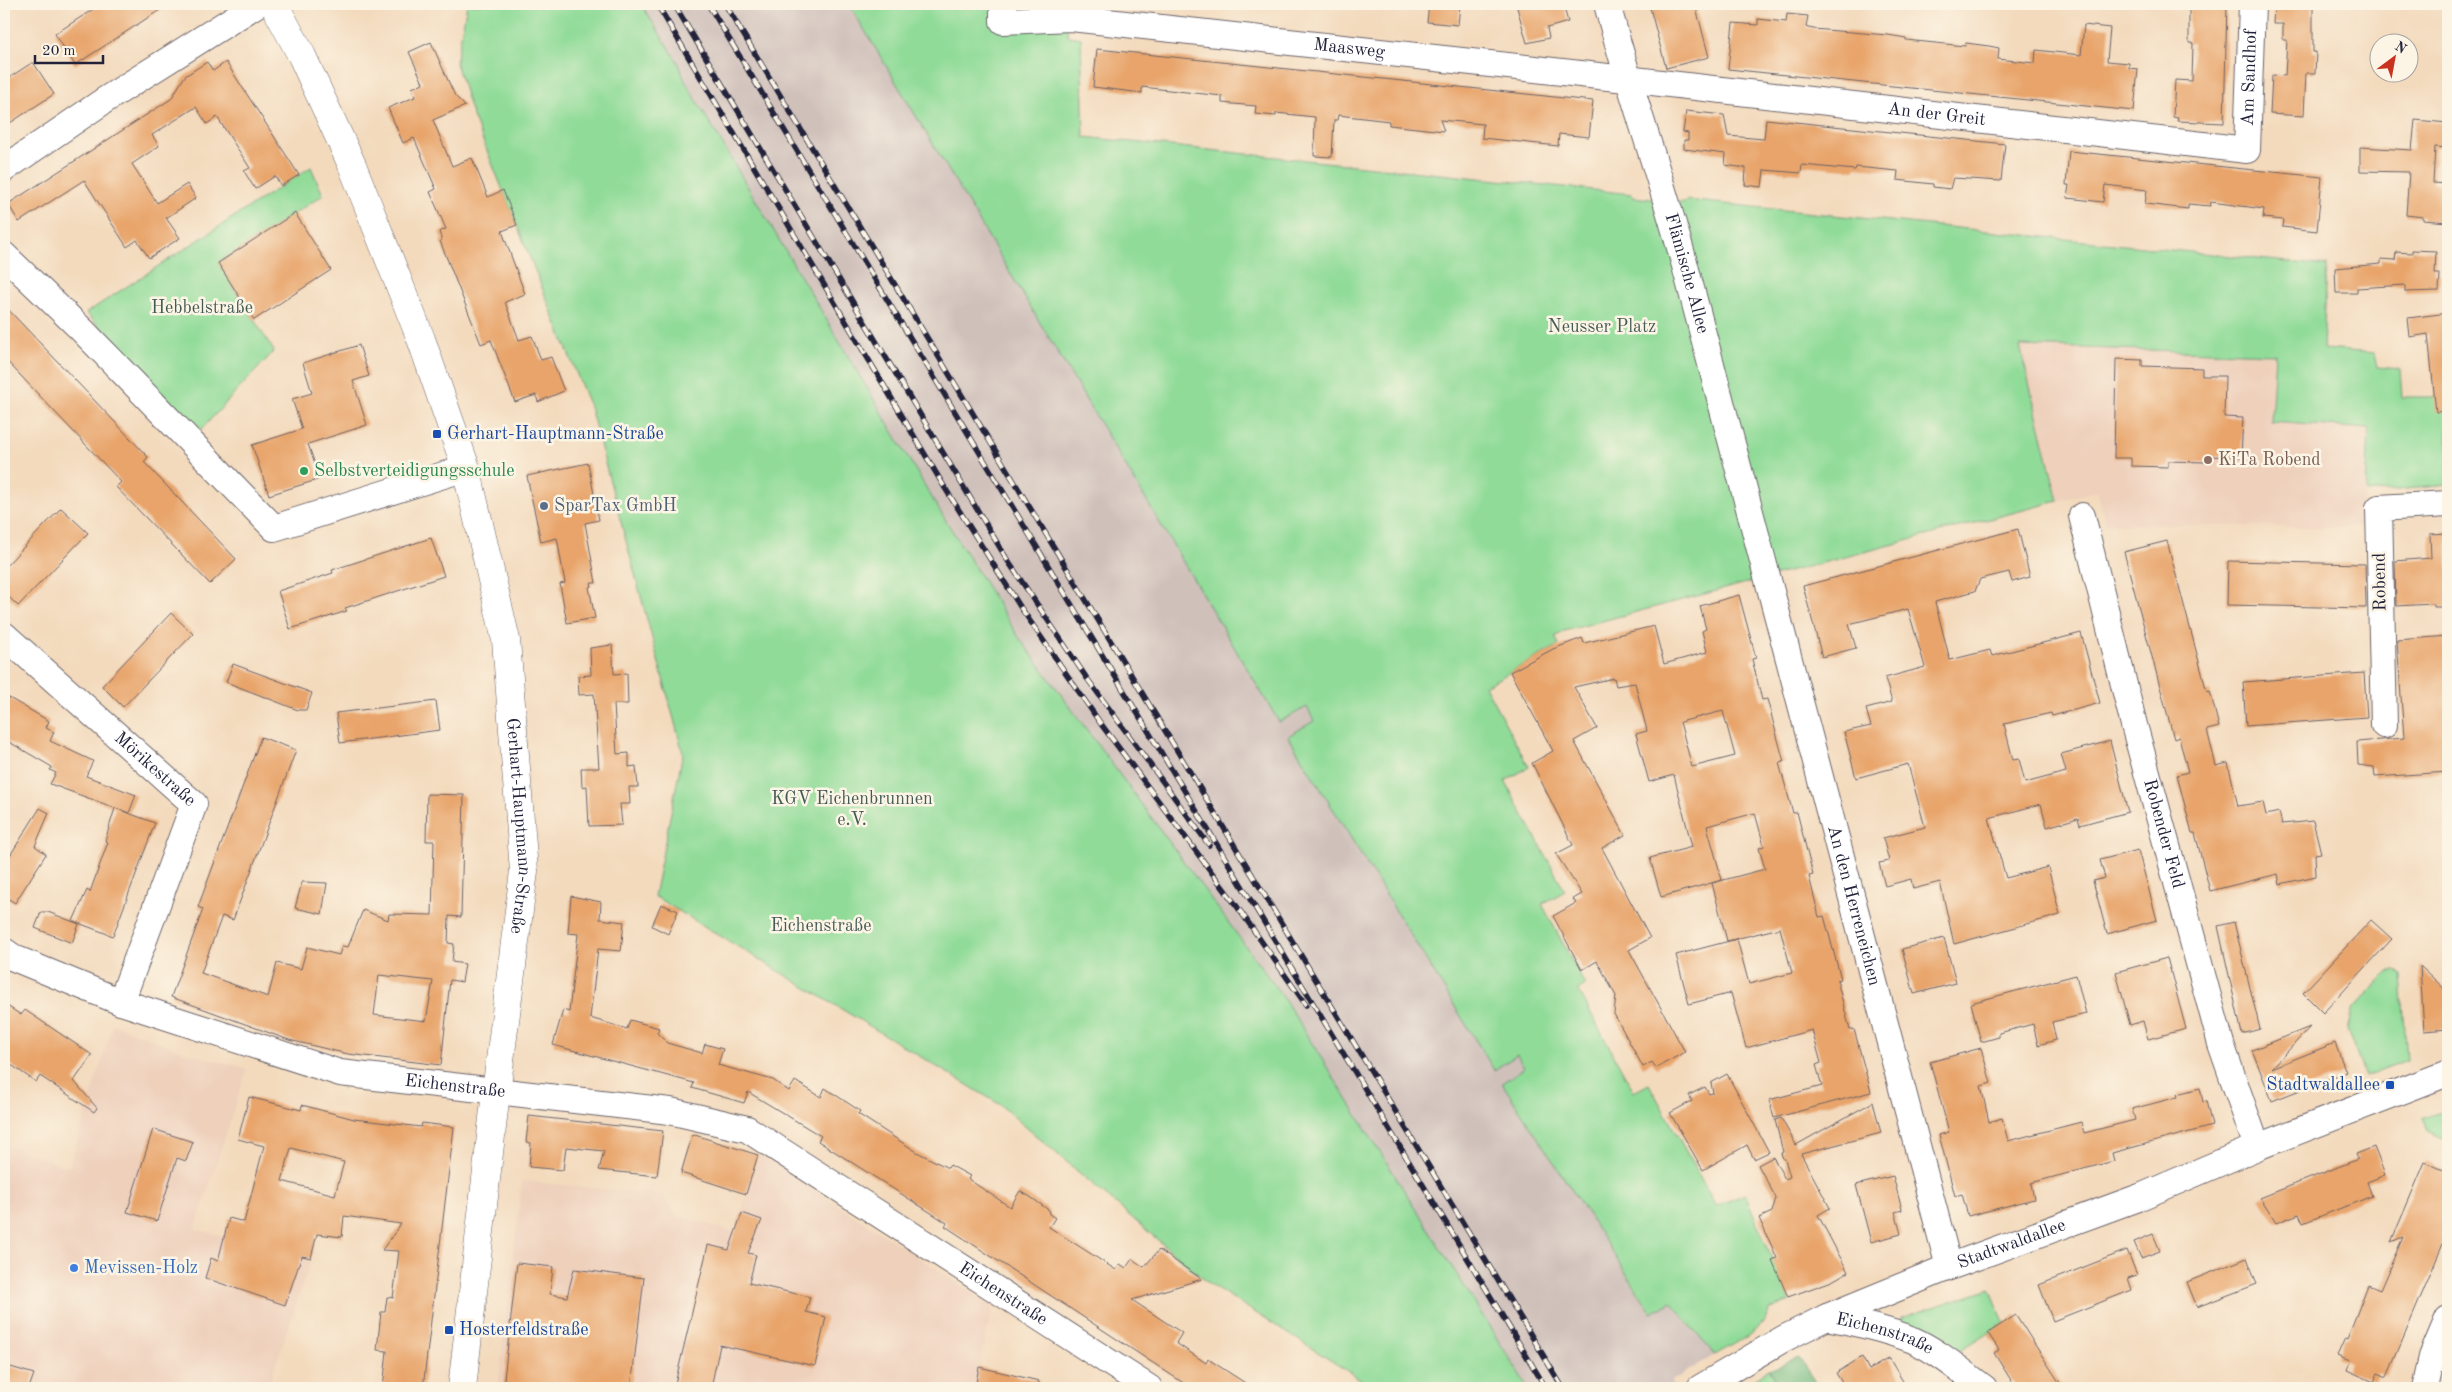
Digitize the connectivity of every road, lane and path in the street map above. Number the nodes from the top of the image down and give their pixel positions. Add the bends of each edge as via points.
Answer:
1 (257, 4) edge
2 (274, 4) edge
3 (1003, 4) edge
4 (1607, 4) edge
5 (2252, 4) edge
6 (1071, 11) edge
7 (1626, 79) junction
8 (2247, 150) joint
9 (4, 169) edge
10 (4, 254) edge
11 (466, 468) junction
12 (2448, 504) edge
13 (2082, 516) dead end
14 (1759, 545) joint
15 (4, 634) edge
16 (2384, 725) dead end
17 (4, 952) edge
18 (121, 1002) junction
19 (2448, 1073) edge
20 (496, 1092) junction
21 (2257, 1147) junction
22 (1949, 1267) junction
23 (1827, 1317) junction
24 (2448, 1319) edge
25 (462, 1388) edge
26 (1149, 1388) edge
27 (1700, 1388) edge
28 (1984, 1388) edge
29 (2425, 1388) edge

1 - 9 street via 105,100
2 - 11 street, Gerhart-Hauptmann-Straße via 302,56 352,166 421,339
3 - 6 street, Maasweg via 1003,21
4 - 7 street, Flämische Allee
5 - 8 street, Am Sandhof
6 - 7 street, Maasweg
7 - 8 street, An der Greit
7 - 14 street, Flämische Allee via 1674,228
10 - 11 street via 274,528
11 - 20 street, Gerhart-Hauptmann-Straße via 506,640 524,871
12 - 16 street, Robend via 2379,508
13 - 21 street, Robender Feld via 2134,725 2221,1044
14 - 22 street, An den Herreneichen
15 - 18 street, Mörikestraße via 194,804
17 - 18 street, Eichenstraße
18 - 20 street, Eichenstraße via 340,1073
19 - 21 street, Stadtwaldallee
20 - 25 street
20 - 26 street, Eichenstraße via 670,1111 747,1129
21 - 22 street, Stadtwaldallee via 2140,1198
22 - 23 street, Stadtwaldallee
23 - 27 street, Eichenstraße
23 - 28 street, Eichenstraße via 1881,1329 1914,1341 1949,1361
24 - 29 street via 2432,1357

